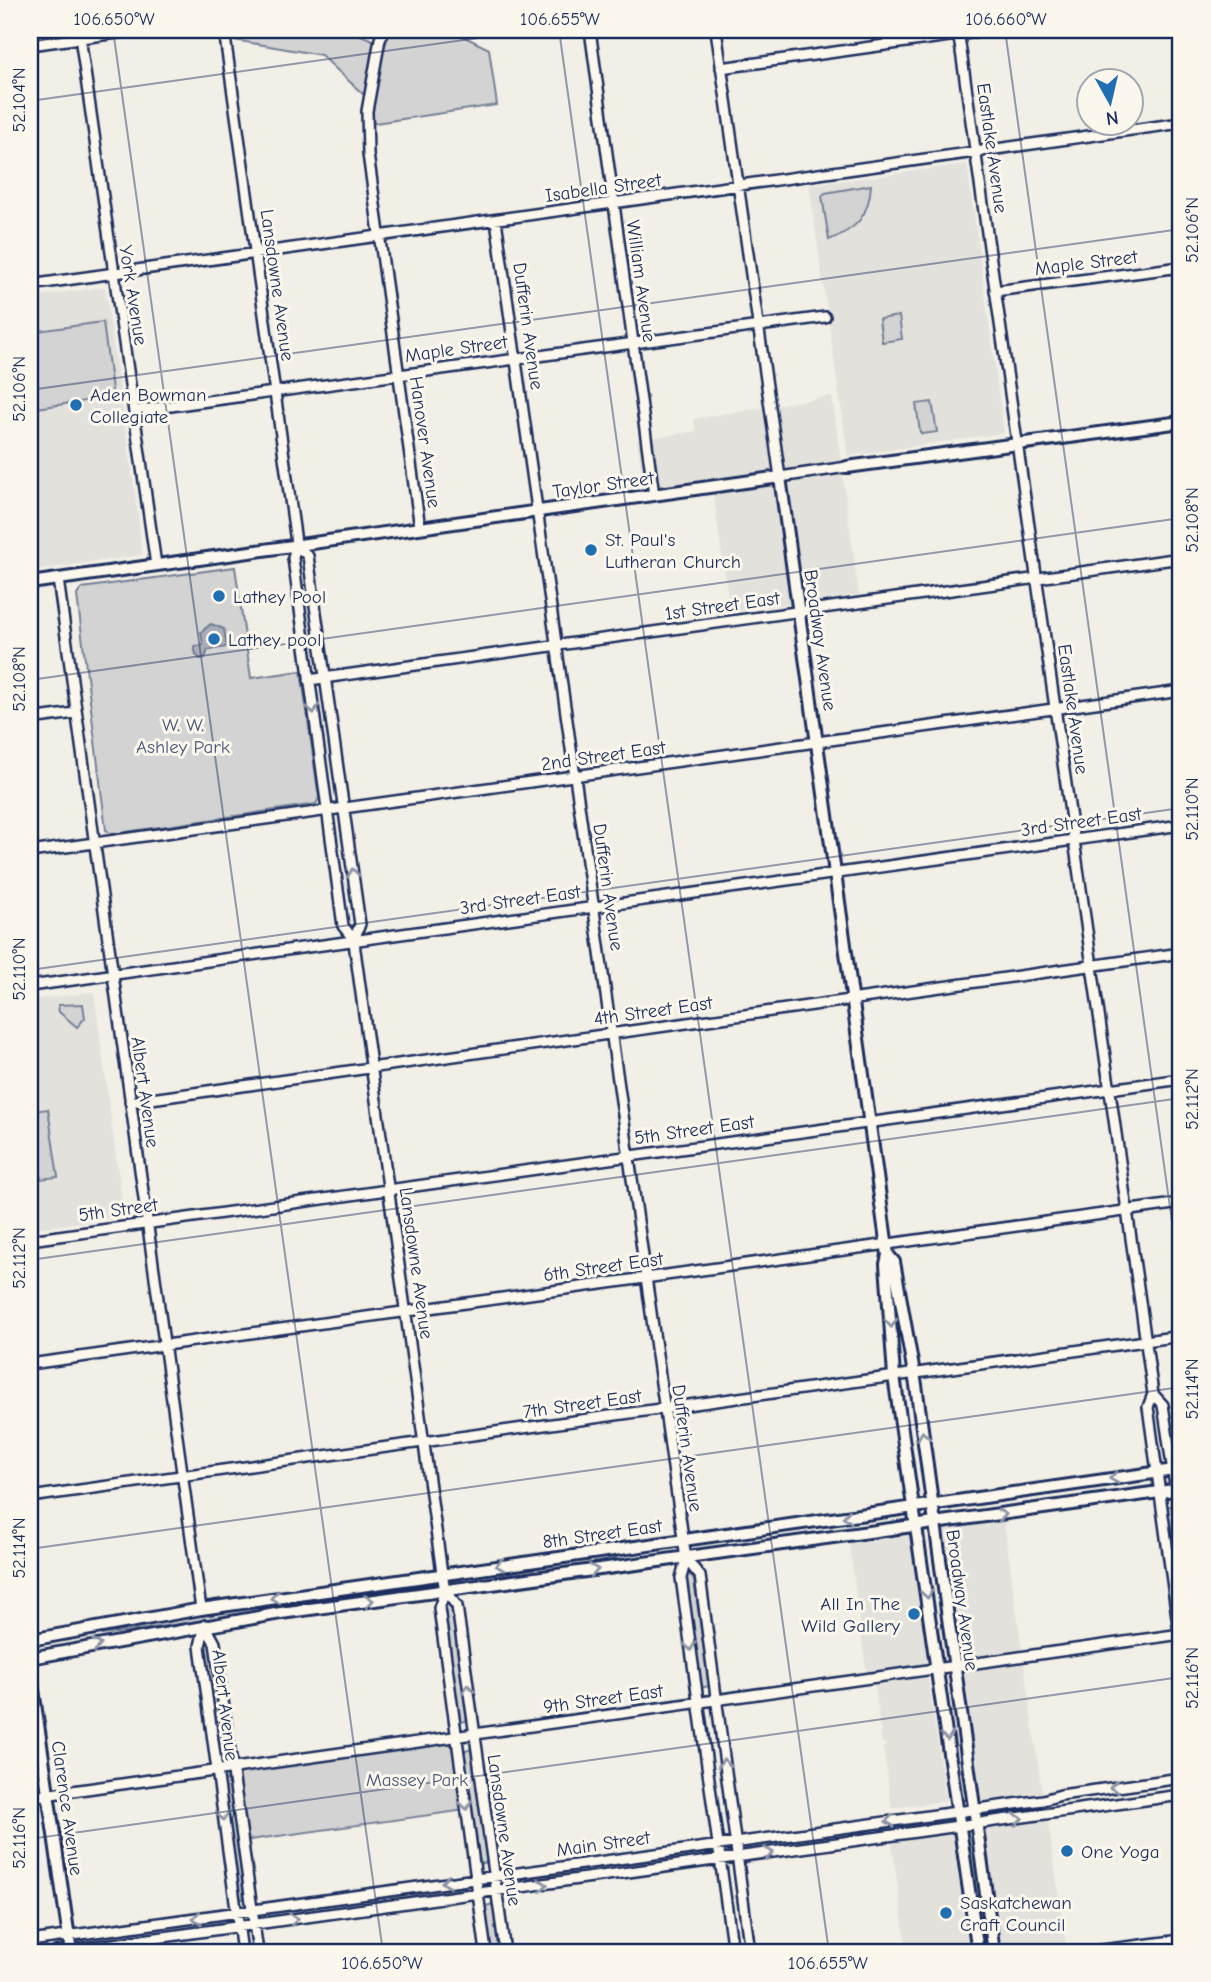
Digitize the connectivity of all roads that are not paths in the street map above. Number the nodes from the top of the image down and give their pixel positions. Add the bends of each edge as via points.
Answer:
1 (139, 30) edge
2 (225, 30) edge
3 (384, 30) edge
4 (590, 30) edge
5 (716, 30) edge
6 (992, 30) edge
7 (959, 32) edge
8 (80, 34) edge
9 (30, 45) edge
10 (721, 68) junction
11 (1181, 123) edge
12 (976, 152) junction
13 (738, 185) junction
14 (614, 203) junction
15 (496, 220) junction
16 (380, 236) junction
17 (256, 253) junction
18 (1181, 267) edge
19 (113, 274) junction
20 (30, 285) edge
21 (995, 291) junction
22 (825, 317) dead end
23 (757, 326) junction
24 (634, 343) junction
25 (516, 357) junction
26 (399, 375) junction
27 (276, 391) junction
28 (134, 411) junction
29 (1181, 422) edge
30 (1018, 444) junction
31 (847, 467) joint
32 (780, 477) junction
33 (654, 495) junction
34 (539, 511) junction
35 (421, 528) junction
36 (296, 545) junction
37 (1181, 558) edge
38 (156, 565) junction
39 (1038, 578) junction
40 (58, 579) junction
41 (30, 583) edge
42 (799, 611) junction
43 (557, 646) junction
44 (326, 678) junction
45 (309, 680) junction
46 (1181, 691) edge
47 (1056, 709) junction
48 (75, 713) junction
49 (30, 719) edge
50 (818, 742) junction
51 (576, 777) junction
52 (344, 808) junction
53 (327, 810) junction
54 (1181, 825) edge
55 (1075, 839) junction
56 (94, 844) junction
57 (30, 852) edge
58 (835, 873) junction
59 (594, 906) junction
60 (354, 940) junction
61 (1181, 953) edge
62 (1093, 966) junction
63 (113, 974) junction
64 (30, 986) edge
65 (853, 999) junction
66 (612, 1033) junction
67 (371, 1067) junction
68 (1181, 1079) edge
69 (1109, 1088) junction
70 (130, 1102) junction
71 (870, 1122) junction
72 (629, 1155) junction
73 (388, 1189) junction
74 (1181, 1203) edge
75 (1128, 1211) junction
76 (211, 1213) joint
77 (147, 1222) junction
78 (30, 1240) edge
79 (888, 1250) junction
80 (646, 1278) junction
81 (406, 1311) junction
82 (1181, 1335) edge
83 (1145, 1340) junction
84 (164, 1345) junction
85 (30, 1364) edge
86 (914, 1373) junction
87 (894, 1376) junction
88 (1153, 1394) junction
89 (664, 1409) junction
90 (424, 1442) junction
91 (1177, 1470) edge
92 (1157, 1472) junction
93 (182, 1475) junction
94 (1179, 1490) edge
95 (1160, 1493) junction
96 (30, 1497) edge
97 (932, 1504) junction
98 (914, 1507) junction
99 (934, 1524) junction
100 (1181, 1525) edge
101 (917, 1527) junction
102 (683, 1540) junction
103 (686, 1559) junction
104 (442, 1573) junction
105 (445, 1591) junction
106 (201, 1609) junction
107 (205, 1625) junction
108 (1180, 1634) edge
109 (30, 1640) edge
110 (1181, 1646) edge
111 (30, 1658) edge
112 (955, 1666) junction
113 (938, 1668) junction
114 (30, 1669) edge
115 (716, 1700) junction
116 (698, 1702) junction
117 (474, 1733) junction
118 (456, 1736) junction
119 (233, 1769) junction
120 (216, 1771) junction
121 (1181, 1778) edge
122 (48, 1794) junction
123 (1181, 1796) edge
124 (30, 1797) edge
125 (975, 1810) junction
126 (958, 1812) junction
127 (977, 1825) junction
128 (960, 1827) junction
129 (735, 1843) junction
130 (718, 1845) junction
131 (737, 1858) junction
132 (720, 1860) junction
133 (494, 1875) junction
134 (476, 1878) junction
135 (497, 1891) junction
136 (478, 1894) junction
137 (252, 1910) junction
138 (237, 1912) junction
139 (254, 1924) junction
140 (239, 1927) junction
141 (68, 1936) junction
142 (1181, 1940) edge
143 (30, 1941) edge
144 (71, 1951) edge
145 (56, 1952) edge
146 (242, 1952) edge
147 (258, 1952) edge
148 (486, 1952) edge
149 (505, 1952) edge
150 (733, 1952) edge
151 (750, 1952) edge
152 (978, 1952) edge
153 (994, 1952) edge
154 (1086, 1952) edge

1 - 8 street
2 - 17 street, Lansdowne Avenue
3 - 16 street, Hanover Avenue via 368,111 368,154
4 - 14 street, William Avenue
5 - 10 street, Broadway Avenue
6 - 7 street
7 - 10 street
7 - 12 street, Eastlake Avenue
8 - 9 street
8 - 19 street, York Avenue
10 - 13 street, Broadway Avenue
11 - 12 street, Isabella Street
12 - 13 street, Isabella Street
12 - 21 street, Eastlake Avenue
13 - 14 street, Isabella Street
13 - 23 street, Broadway Avenue
14 - 15 street, Isabella Street
14 - 24 street, William Avenue
15 - 16 street, Isabella Street
15 - 25 street, Dufferin Avenue
16 - 17 street, Isabella Street
16 - 26 street, Hanover Avenue
17 - 19 street, Isabella Street
17 - 27 street, Lansdowne Avenue
18 - 21 street, Maple Street
19 - 20 street, Isabella Street
19 - 28 street, York Avenue
21 - 30 street, Eastlake Avenue
22 - 23 street, Maple Street
23 - 24 street, Maple Street
23 - 32 street, Broadway Avenue
24 - 25 street, Maple Street
24 - 33 street, William Avenue
25 - 26 street, Maple Street
25 - 34 street, Dufferin Avenue
26 - 27 street, Maple Street
26 - 35 street, Hanover Avenue
27 - 28 street, Maple Street
27 - 36 street, Lansdowne Avenue
28 - 38 street, York Avenue
29 - 30 main road, Taylor Street
30 - 31 main road, Taylor Street
30 - 39 street, Eastlake Avenue
31 - 32 street, Taylor Street
32 - 33 main road, Taylor Street
32 - 42 main road, Broadway Avenue
33 - 34 main road, Taylor Street
34 - 35 main road, Taylor Street
34 - 43 street, Dufferin Avenue
35 - 36 main road, Taylor Street
36 - 38 main road, Taylor Street
36 - 44 street, Lansdowne Avenue via 308,556
36 - 45 street, Lansdowne Avenue via 293,558
37 - 39 street, 1st Street East
38 - 40 main road, Taylor Street
39 - 42 street, 1st Street East
39 - 47 street, Eastlake Avenue
40 - 41 main road, Taylor Street
40 - 48 street, Albert Avenue
42 - 43 street, 1st Street East
42 - 50 main road, Broadway Avenue
43 - 44 street, 1st Street East
43 - 51 street, Dufferin Avenue
44 - 45 street, 1st Street East
44 - 52 street, Lansdowne Avenue
45 -> 53 street, Lansdowne Avenue
46 - 47 street, 2nd Street East
47 - 50 street, 2nd Street East
47 - 55 street, Eastlake Avenue
48 - 49 street
48 - 56 street, Albert Avenue
50 - 51 street, 2nd Street East
50 - 58 main road, Broadway Avenue
51 - 52 street, 2nd Street East
51 - 59 street, Dufferin Avenue
52 - 53 street, 2nd Street East
60 -> 52 street, Lansdowne Avenue via 360,924
53 - 56 street, 2nd Street East
53 - 60 street, Lansdowne Avenue via 344,926
54 - 55 street, 3rd Street East
55 - 58 street, 3rd Street East
55 - 62 street, Eastlake Avenue
56 - 57 street, 2nd Street East
56 - 63 street, Albert Avenue
58 - 59 street, 3rd Street East
58 - 65 main road, Broadway Avenue
59 - 60 street, 3rd Street East
59 - 66 street, Dufferin Avenue
60 - 63 street, 3rd Street East
60 - 67 street, Lansdowne Avenue
61 - 62 street, 4th Street East
62 - 65 street, 4th Street East
62 - 69 street, Eastlake Avenue
63 - 64 street, 3rd Street East
63 - 70 street, Albert Avenue
65 - 66 street, 4th Street East
65 - 71 main road, Broadway Avenue
66 - 67 street, 4th Street East
66 - 72 street, Dufferin Avenue
67 - 70 street, 4th Street East
67 - 73 street, Lansdowne Avenue
68 - 69 street, 5th Street East
69 - 71 street, 5th Street East
69 - 75 street, Eastlake Avenue
70 - 77 street, Albert Avenue
71 - 72 street, 5th Street East
71 - 79 main road, Broadway Avenue
72 - 73 street, 5th Street East
72 - 80 street, Dufferin Avenue
73 - 76 street, 5th Street East
73 - 81 street, Lansdowne Avenue
74 - 75 street, 6th Street East
75 - 79 street, 6th Street East
75 - 83 street, Eastlake Avenue
76 - 77 street, 5th Street
77 - 78 street, 5th Street
77 - 84 street, Albert Avenue
79 - 80 street, 6th Street East
79 - 86 main road, Broadway Avenue
79 -> 87 main road, Broadway Avenue
80 - 81 street, 6th Street East
80 - 89 street, Dufferin Avenue
81 - 84 street, 6th Street East
81 - 90 street, Lansdowne Avenue
82 - 83 street, 7th Street East
83 - 86 street, 7th Street East
83 - 88 street, Eastlake Avenue
84 - 85 street, 6th Street East
84 - 93 street, Albert Avenue
86 - 87 street, 7th Street East
97 -> 86 main road, Broadway Avenue
87 - 89 street, 7th Street East
87 - 98 main road, Broadway Avenue
88 - 91 street, Eastlake Avenue via 1163,1405
88 - 92 street, Eastlake Avenue via 1148,1407
89 - 90 street, 7th Street East
89 - 102 street, Dufferin Avenue
90 - 93 street, 7th Street East
90 - 104 street, Lansdowne Avenue
91 - 92 main road, 8th Street East
91 - 94 street, Eastlake Avenue
92 - 95 street, Eastlake Avenue
92 -> 97 main road, 8th Street East
93 - 96 street, 7th Street East
93 - 106 street, Albert Avenue
94 - 95 main road, 8th Street East
94 - 100 street, Eastlake Avenue
99 -> 95 main road, 8th Street East
95 - 108 street, Eastlake Avenue
97 - 98 main road, 8th Street East
97 - 99 main road, Broadway Avenue
98 - 101 main road, Broadway Avenue
98 -> 102 main road, 8th Street East
99 - 101 main road, 8th Street East
99 - 112 main road, Broadway Avenue
101 - 103 main road, 8th Street East
101 -> 113 main road, Broadway Avenue
102 - 103 street, Dufferin Avenue
102 -> 104 main road, 8th Street East
105 -> 103 main road, 8th Street East
103 - 115 street, Dufferin Avenue via 700,1576
103 -> 116 street, Dufferin Avenue via 681,1578
104 - 105 street, Lansdowne Avenue
104 -> 106 main road, 8th Street East
107 -> 105 main road, 8th Street East
117 -> 105 street, Lansdowne Avenue via 457,1606
105 - 118 street, Lansdowne Avenue via 439,1608
106 - 109 main road, 8th Street East
111 -> 107 main road, 8th Street East
107 - 119 street, Albert Avenue via 215,1643
107 - 120 street, Albert Avenue via 200,1646
108 - 110 street, Eastlake Avenue
108 - 112 street, 9th Street East
112 - 113 street, 9th Street East
112 - 125 main road, Broadway Avenue
113 - 115 street, 9th Street East
113 -> 126 main road, Broadway Avenue
114 - 122 main road, Clarence Avenue
115 - 116 street, 9th Street East
129 -> 115 street, Dufferin Avenue
116 - 117 street, 9th Street East
116 - 130 street, Dufferin Avenue
117 - 118 street, 9th Street East
117 - 133 street, Lansdowne Avenue
118 - 119 street, 9th Street East
118 -> 134 street, Lansdowne Avenue
119 - 120 street, 9th Street East
119 - 137 street, Albert Avenue
120 - 122 street, 9th Street East
120 -> 138 street, Albert Avenue
121 -> 125 street, Main Street
122 - 124 street, 9th Street East
122 - 141 main road, Clarence Avenue
127 -> 123 street, Main Street
125 - 126 street, Main Street
125 - 127 main road, Broadway Avenue
126 - 128 main road, Broadway Avenue
126 -> 129 street, Main Street
127 - 128 street, Main Street
127 - 153 main road, Broadway Avenue
131 -> 128 street, Main Street
128 - 152 main road, Broadway Avenue
129 - 130 street, Main Street
129 - 131 street, Dufferin Avenue
130 - 132 street, Dufferin Avenue
130 - 133 street, Main Street
131 - 132 street, Main Street
131 - 151 street, Dufferin Avenue
135 -> 132 street, Main Street
132 - 150 street, Dufferin Avenue
133 - 134 street, Main Street
133 - 135 street, Lansdowne Avenue
134 - 136 street, Lansdowne Avenue
134 -> 137 street, Main Street
135 - 136 street, Main Street
135 - 149 street, Lansdowne Avenue
139 -> 136 street, Main Street
136 - 148 street, Lansdowne Avenue
137 - 138 street, Main Street
137 - 139 street, Albert Avenue
138 - 140 street, Albert Avenue
138 -> 141 street, Main Street
139 - 140 street, Main Street
139 - 147 street, Albert Avenue
140 - 144 street, Main Street
140 - 146 street, Albert Avenue
141 - 143 street, Main Street
141 - 144 main road, Clarence Avenue
142 - 154 street
144 - 145 street, Main Street

